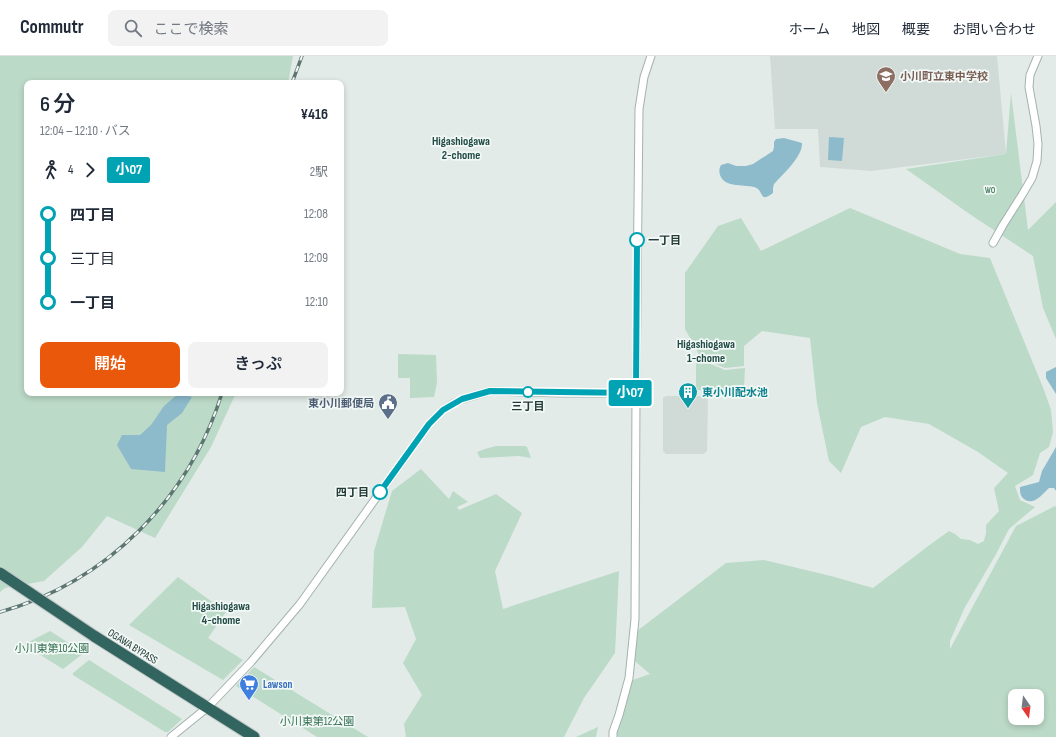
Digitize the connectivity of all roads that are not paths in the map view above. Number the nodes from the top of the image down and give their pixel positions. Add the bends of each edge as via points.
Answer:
1 (651, 56) edge
2 (1038, 56) edge
3 (993, 243) dead end
4 (636, 393) junction
5 (0, 573) edge
6 (208, 707) junction
7 (172, 737) edge
8 (254, 737) edge
9 (613, 737) edge

1 - 4 street via 644,77 639,109
2 - 3 street via 1030,75 1029,87 1038,144 1037,161 1032,178
4 - 6 street via 490,391 462,399 443,410 425,430 300,604
4 - 9 street via 635,619 629,678
5 - 6 highway, OGAWA BYPASS, bridge via 94,636
6 - 7 street
6 - 8 highway, OGAWA BYPASS

